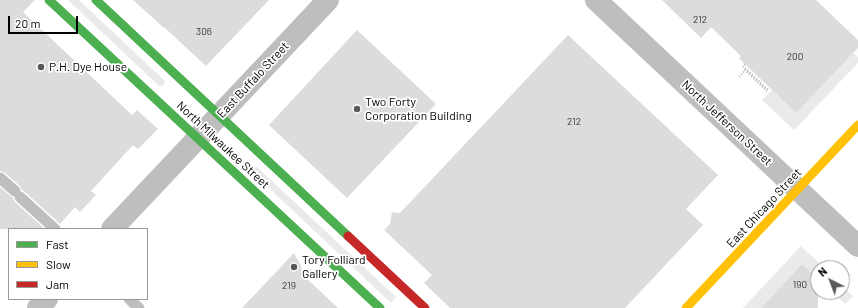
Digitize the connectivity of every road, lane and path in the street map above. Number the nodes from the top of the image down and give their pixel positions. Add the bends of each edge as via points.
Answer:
1 (50, 0) edge
2 (96, 0) edge
3 (328, 0) edge
4 (596, 0) edge
5 (745, 64) dead end
6 (739, 78) dead end
7 (768, 89) junction
8 (763, 95) dead end
9 (219, 116) junction
10 (858, 125) edge
11 (198, 138) junction
12 (0, 178) edge
13 (798, 189) junction
14 (54, 228) edge
15 (113, 228) edge
16 (858, 246) edge
17 (46, 300) edge
18 (130, 300) edge
19 (38, 308) edge
20 (139, 308) edge
21 (380, 308) edge
22 (425, 308) edge
23 (686, 308) edge

1 - 11 main road, North Milwaukee Street
2 - 9 main road, North Milwaukee Street
3 - 9 street, East Buffalo Street
4 - 13 street, North Jefferson Street
5 - 7 path via 743,66
6 - 7 path via 745,70
7 - 8 path
9 - 11 street, East Buffalo Street
9 - 22 main road, North Milwaukee Street
10 - 13 main road, East Chicago Street
11 - 15 street, East Buffalo Street
11 - 21 main road, North Milwaukee Street
12 - 14 lane
13 - 16 street, North Jefferson Street
13 - 23 main road, East Chicago Street
17 - 19 street
18 - 20 lane

